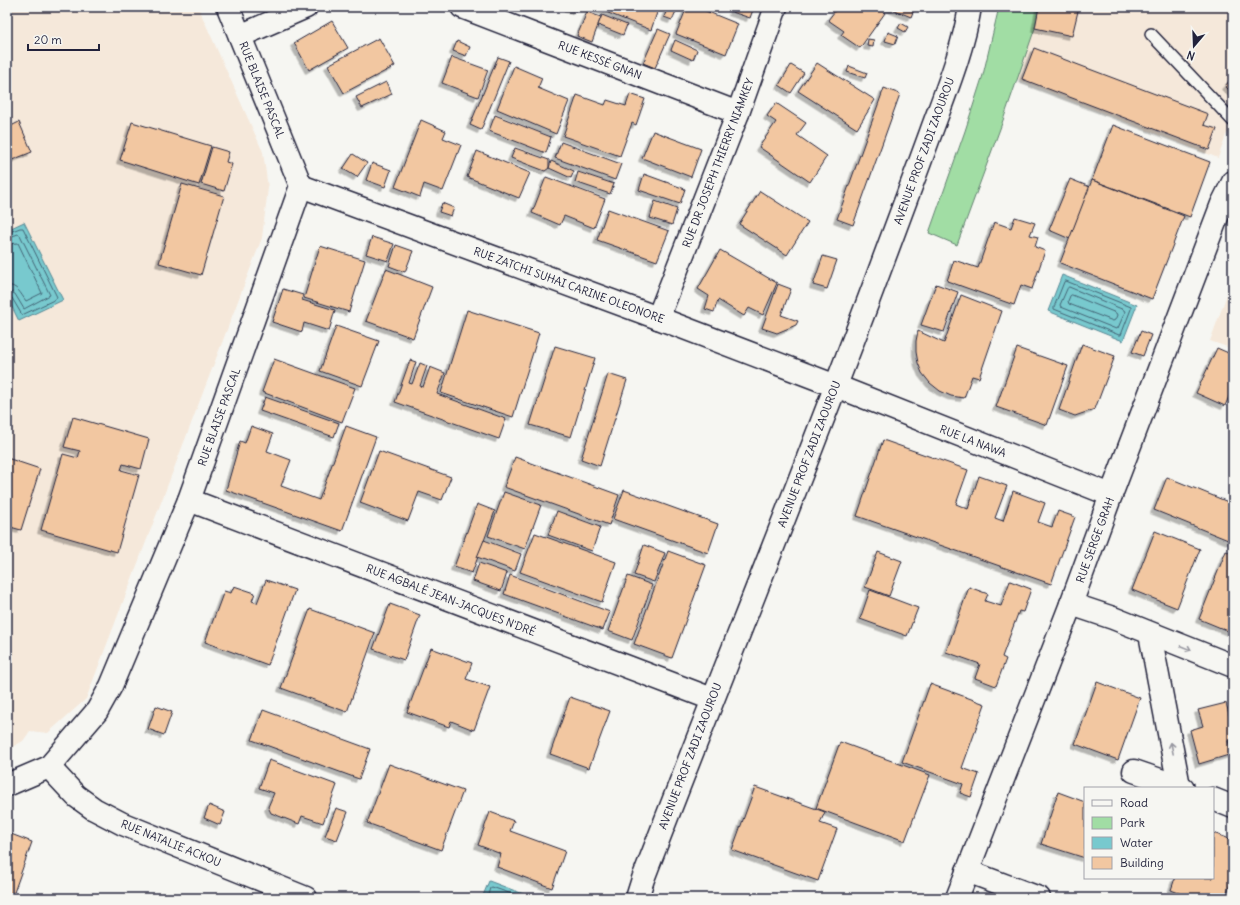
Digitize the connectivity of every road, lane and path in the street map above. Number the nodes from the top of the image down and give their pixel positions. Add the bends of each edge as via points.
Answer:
1 (228, 7) edge
2 (306, 7) edge
3 (462, 7) edge
4 (776, 7) edge
5 (970, 7) edge
6 (1151, 34) dead end
7 (240, 36) junction
8 (738, 113) junction
9 (1233, 121) edge
10 (1233, 182) edge
11 (301, 186) junction
12 (658, 318) junction
13 (836, 386) junction
14 (1111, 495) junction
15 (189, 500) junction
16 (1071, 604) junction
17 (1150, 634) junction
18 (1233, 666) edge
19 (712, 699) junction
20 (49, 766) junction
21 (1134, 771) dead end
22 (7, 785) edge
23 (1181, 787) edge
24 (1214, 799) edge
25 (1233, 807) edge
26 (967, 871) junction
27 (306, 898) edge
28 (637, 898) edge
29 (957, 898) edge
30 (1039, 898) edge

1 - 7 street, RUE BLAISE PASCAL
2 - 7 street
3 - 8 street, RUE KESSÉ GNAN
4 - 8 street, RUE DR JOSEPH THIERRY NIAMKEY
5 - 13 street, AVENUE PROF ZADI ZAOUROU via 951,79
6 - 9 lane
7 - 11 street, RUE BLAISE PASCAL
8 - 12 street, RUE DR JOSEPH THIERRY NIAMKEY
10 - 14 street, RUE SERGE GRAH via 1219,212
11 - 12 street, RUE ZATCHI SUHAI CARINE OLEONORE
11 - 15 street, RUE BLAISE PASCAL
12 - 13 street, RUE ZATCHI SUHAI CARINE OLEONORE
13 - 14 street, RUE LA NAWA
13 - 19 street, AVENUE PROF ZADI ZAOUROU
14 - 16 street, RUE SERGE GRAH
15 - 19 street, RUE AGBALÉ JEAN-JACQUES N'DRÉ
15 - 20 street, RUE BLAISE PASCAL via 111,686 97,711
16 - 17 street
16 - 26 street, RUE SERGE GRAH
17 -> 18 street
23 -> 17 street
19 - 28 street, AVENUE PROF ZADI ZAOUROU
20 - 22 street, RUE BLAISE PASCAL
20 - 27 street, RUE NATALIE ACKOU via 76,796 123,824
21 - 23 street
24 - 25 street
26 - 29 street, RUE SERGE GRAH
26 - 30 street

